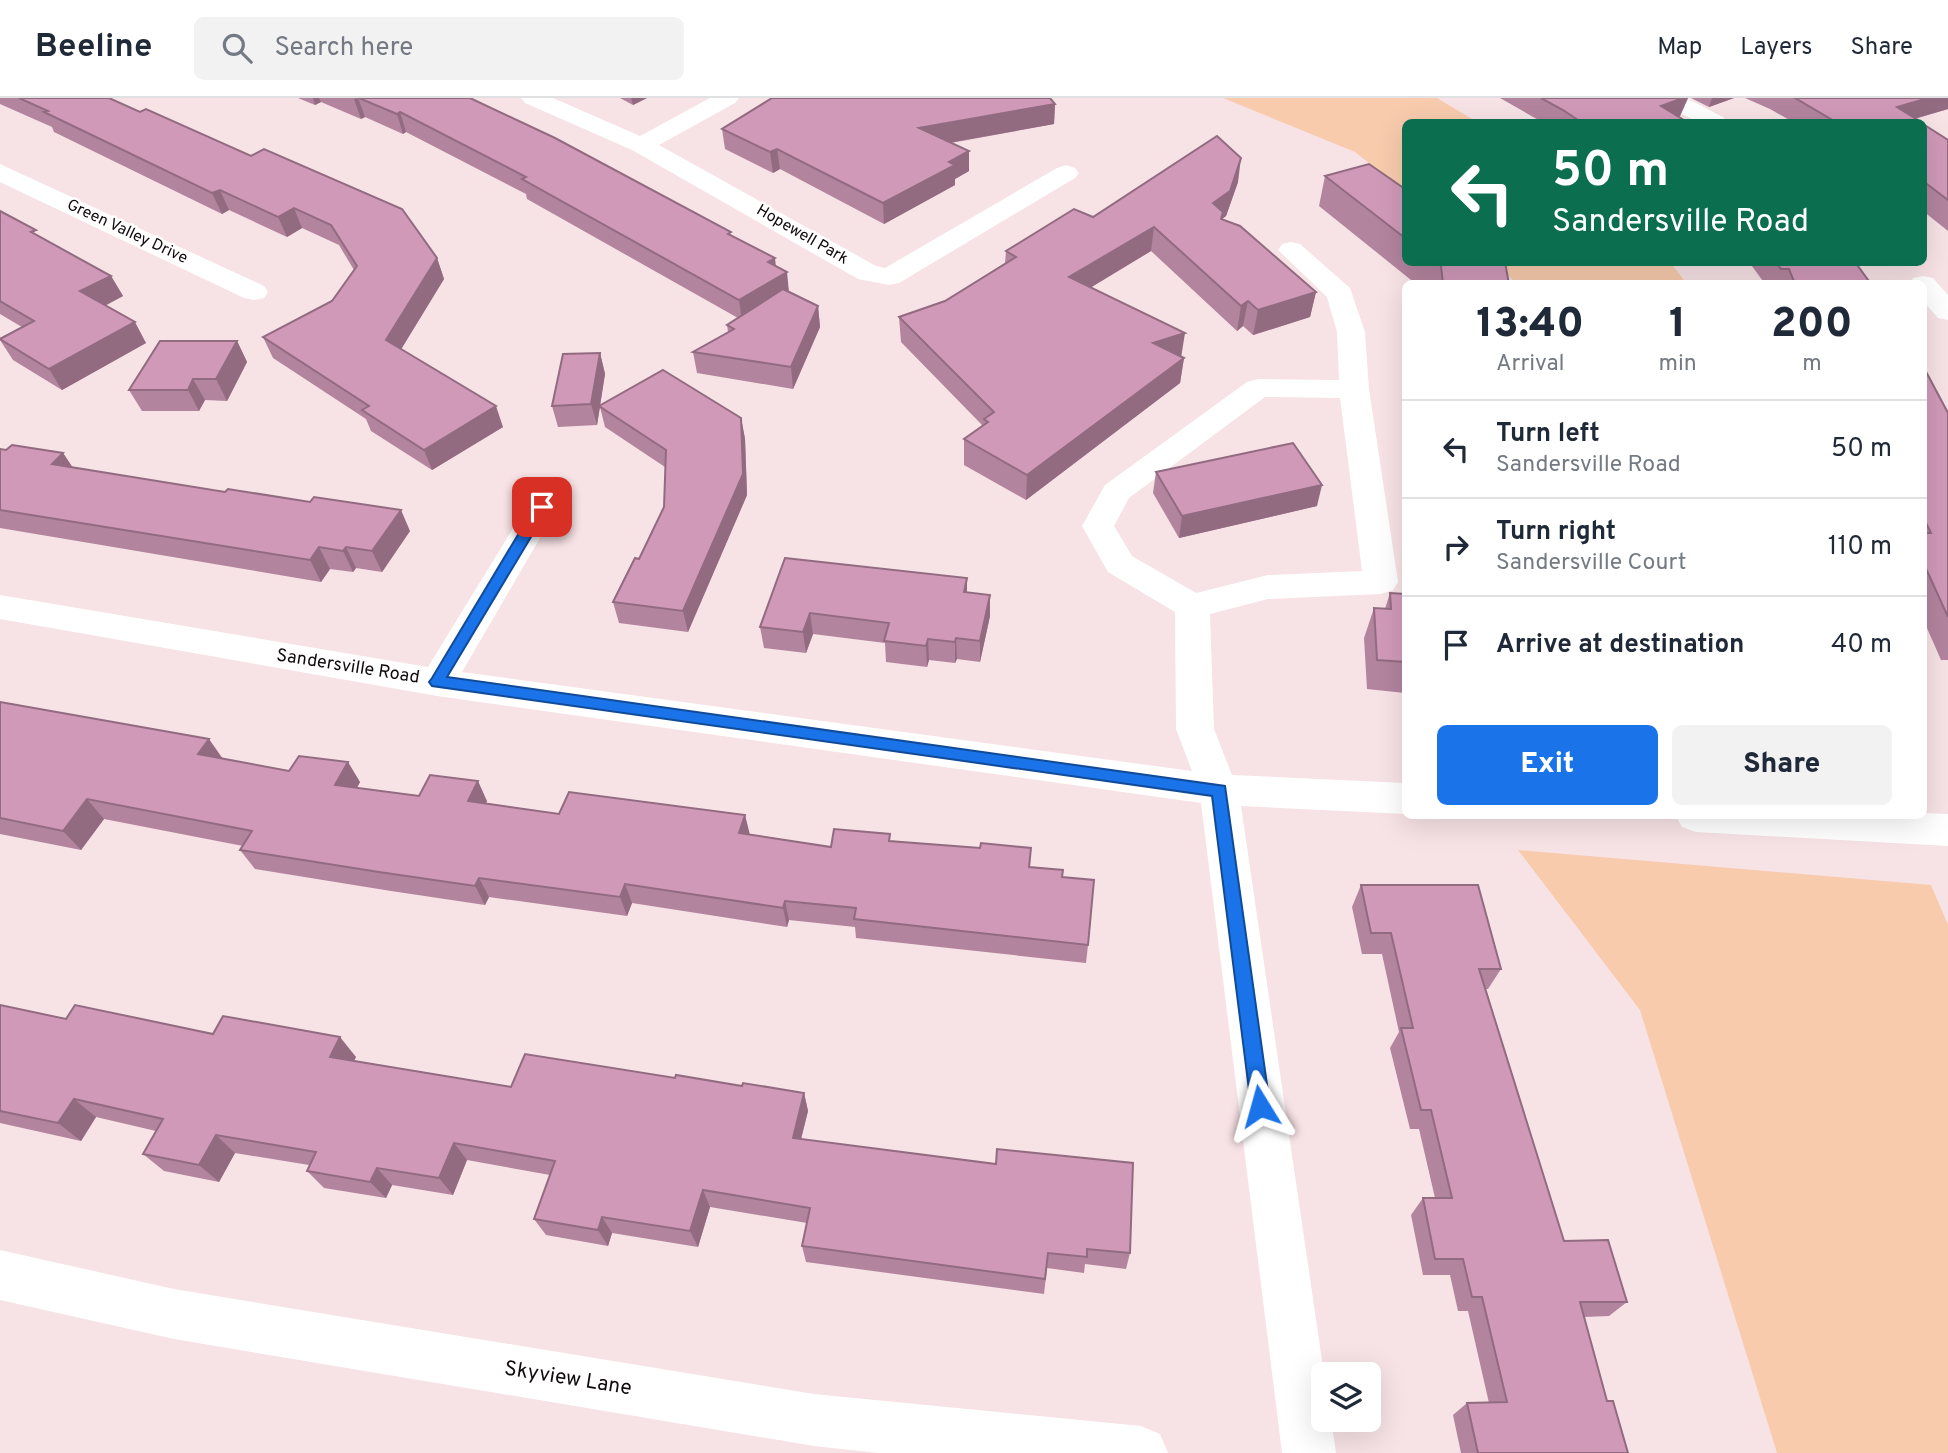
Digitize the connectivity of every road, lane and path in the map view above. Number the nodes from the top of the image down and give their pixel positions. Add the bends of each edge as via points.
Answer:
1 (533, 98) edge
2 (727, 98) edge
3 (1668, 98) edge
4 (1708, 119) edge
5 (641, 145) junction
6 (0, 172) edge
7 (1066, 173) dead end
8 (1290, 250) dead end
9 (1907, 266) edge
10 (1919, 280) edge
11 (1927, 288) edge
12 (254, 292) dead end
13 (1948, 312) edge
14 (1354, 389) junction
15 (542, 507) dead end
16 (1393, 583) edge
17 (1192, 606) junction
18 (0, 607) edge
19 (437, 682) junction
20 (1219, 790) junction
21 (1402, 798) edge
22 (1750, 819) edge
23 (1948, 830) edge
24 (0, 1275) edge
25 (1141, 1453) edge
26 (1309, 1453) edge

1 - 5 street, Hopewell Park
2 - 5 street
3 - 4 street
5 - 7 street, Hopewell Park via 868,273 889,277
6 - 12 street, Green Valley Drive
8 - 14 street via 1340,294 1351,332
9 - 10 street
11 - 13 street
14 - 16 street
14 - 17 street via 1258,387 1116,492 1098,526 1120,564
15 - 19 street
16 - 17 street via 1268,587
17 - 20 street via 1195,729
18 - 19 street, Sandersville Road
19 - 20 street, Sandersville Road
20 - 21 street, Sandersville Road
20 - 26 street
22 - 23 street
24 - 25 street, Skyview Lane via 174,1314 814,1420

